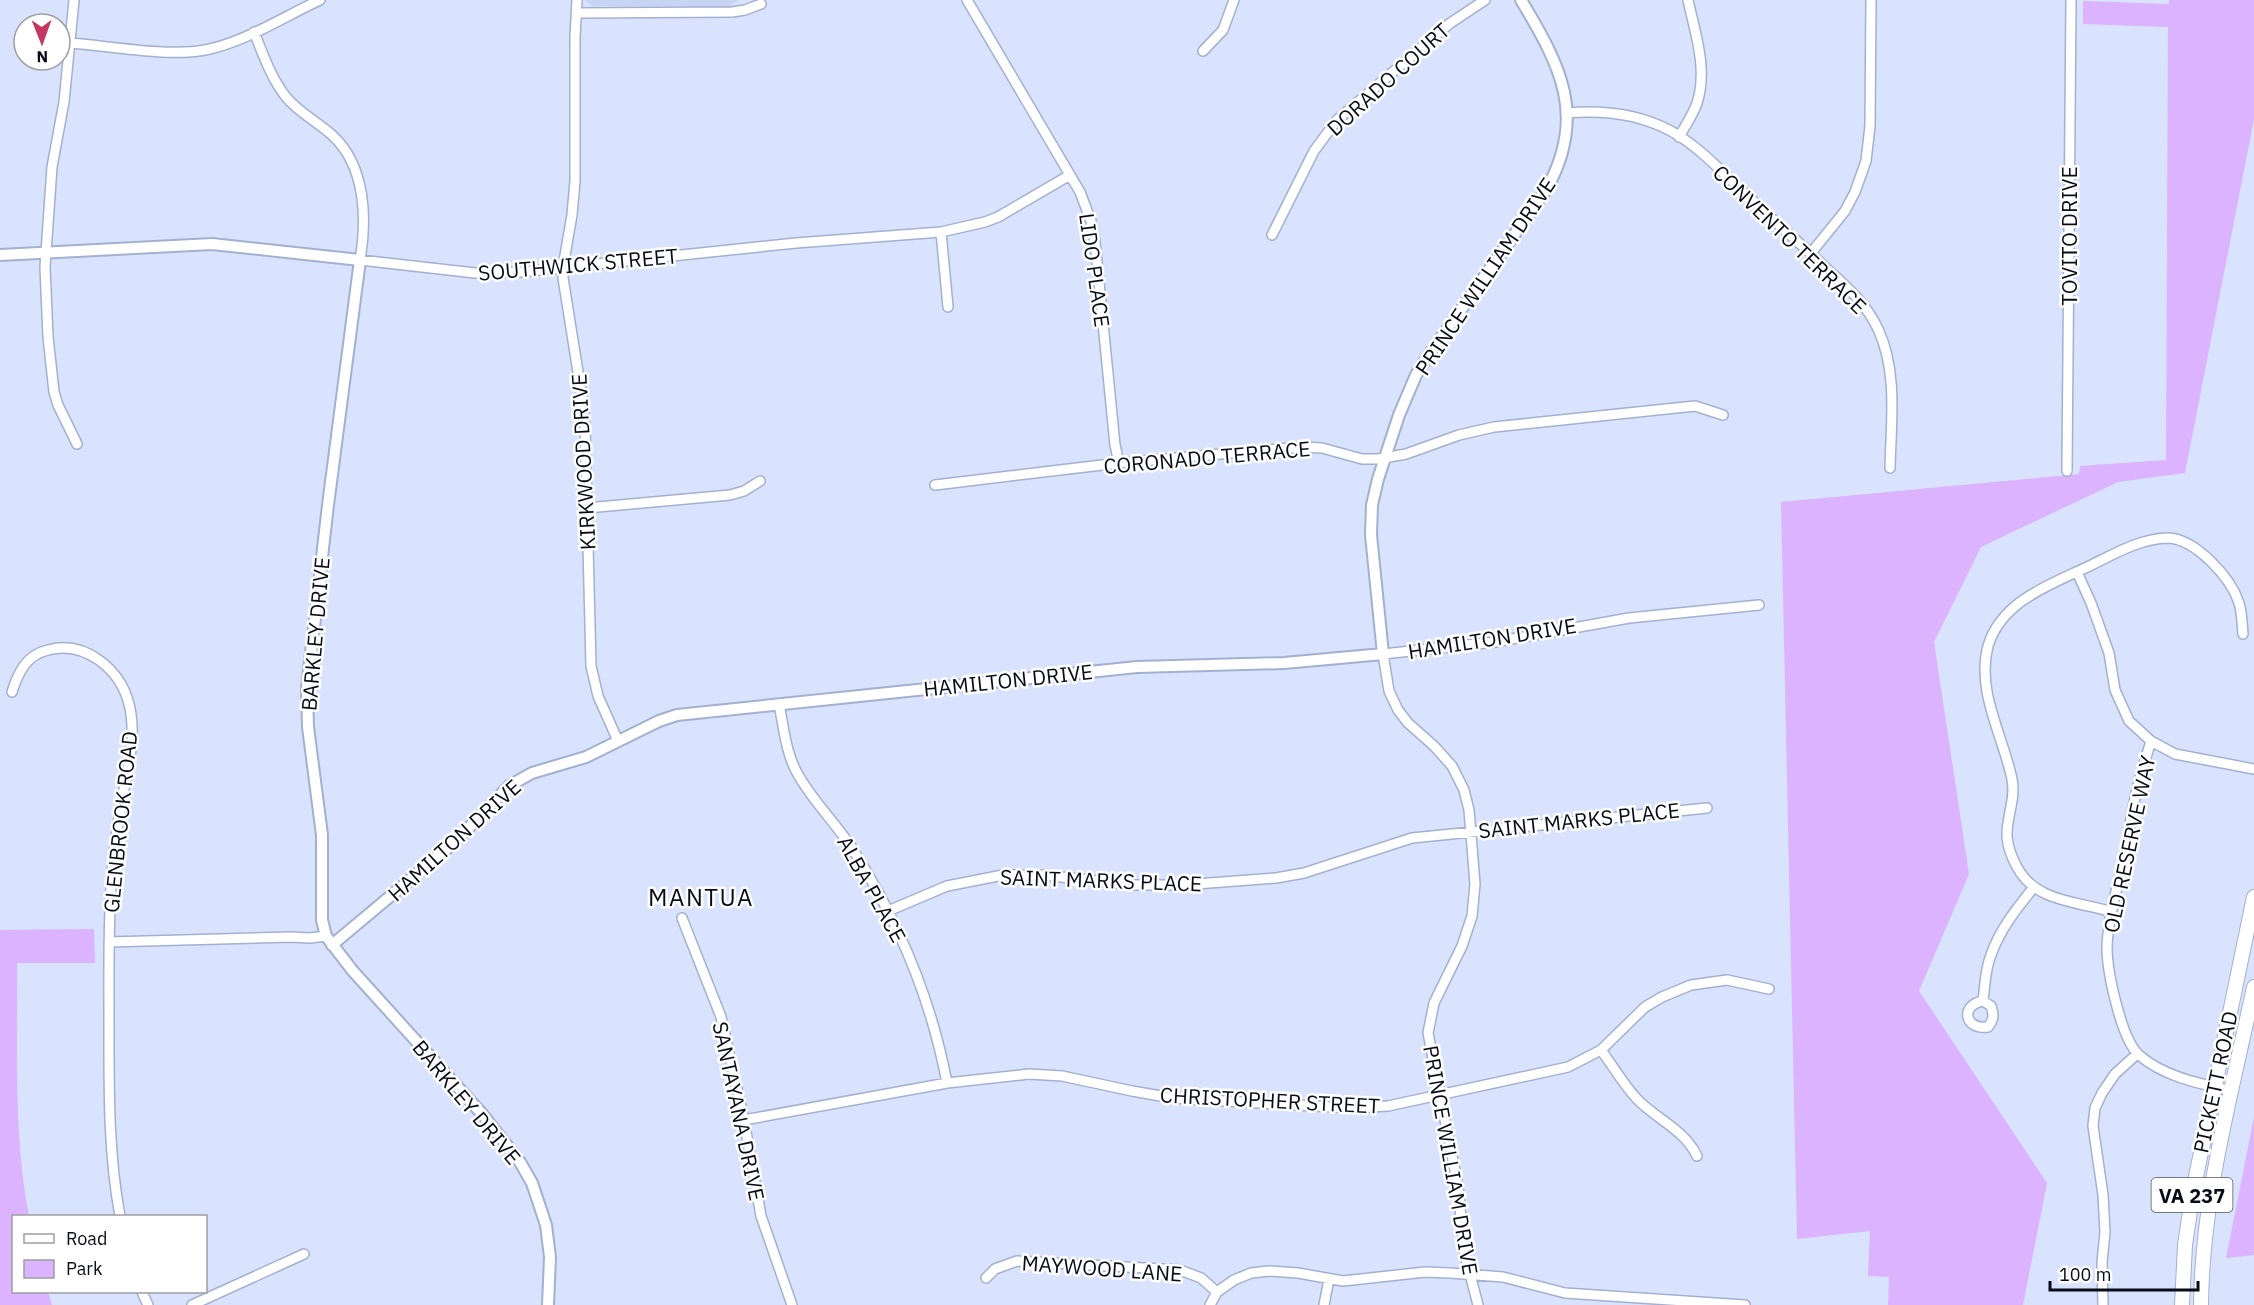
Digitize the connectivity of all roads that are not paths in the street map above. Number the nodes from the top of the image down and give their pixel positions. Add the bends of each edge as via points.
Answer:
1 (74, 0) edge
2 (320, 0) edge
3 (577, 0) edge
4 (967, 0) edge
5 (1234, 0) edge
6 (1485, 0) edge
7 (1521, 0) edge
8 (1688, 0) edge
9 (1871, 0) edge
10 (2071, 0) edge
11 (761, 4) dead end
12 (577, 13) junction
13 (72, 22) edge
14 (254, 32) junction
15 (72, 43) edge
16 (1203, 51) dead end
17 (67, 72) edge
18 (1567, 113) junction
19 (1679, 137) junction
20 (1070, 175) junction
21 (941, 232) junction
22 (1272, 235) dead end
23 (46, 253) junction
24 (1811, 253) junction
25 (0, 255) edge
26 (360, 260) junction
27 (563, 267) junction
28 (948, 307) dead end
29 (1723, 415) dead end
30 (77, 444) dead end
31 (1384, 458) junction
32 (1119, 463) junction
33 (1890, 468) dead end
34 (2067, 471) dead end
35 (760, 481) dead end
36 (935, 485) dead end
37 (587, 508) junction
38 (2077, 572) junction
39 (1759, 605) dead end
40 (2243, 634) dead end
41 (1383, 654) junction
42 (12, 692) dead end
43 (779, 704) junction
44 (618, 741) junction
45 (2151, 741) junction
46 (2254, 770) edge
47 (1707, 808) dead end
48 (1471, 831) junction
49 (2034, 887) junction
50 (2254, 897) edge
51 (888, 911) junction
52 (2112, 912) junction
53 (682, 918) dead end
54 (329, 940) junction
55 (109, 942) junction
56 (2254, 987) edge
57 (1769, 989) dead end
58 (1983, 1001) dead end
59 (1600, 1050) junction
60 (2138, 1054) junction
61 (947, 1083) junction
62 (2214, 1086) junction
63 (2232, 1090) junction
64 (1439, 1095) junction
65 (744, 1119) junction
66 (1697, 1156) dead end
67 (120, 1215) edge
68 (304, 1254) dead end
69 (1470, 1275) junction
70 (986, 1278) dead end
71 (1329, 1279) junction
72 (1217, 1292) junction
73 (1711, 1304) edge
74 (192, 1305) edge
75 (548, 1305) edge
76 (792, 1305) edge
77 (1209, 1305) edge
78 (1324, 1305) edge
79 (1478, 1305) edge
80 (1745, 1305) edge
81 (2103, 1305) edge
82 (2182, 1305) edge
83 (2201, 1305) edge

1 - 13 street
2 - 14 street
3 - 12 street, KIRKWOOD DRIVE
4 - 20 street, LIDO PLACE
5 - 16 street via 1223,30
6 - 22 street, DORADO COURT via 1449,24 1337,120 1314,151
7 - 18 street, PRINCE WILLIAM DRIVE via 1556,62
8 - 19 street via 1701,78 1696,103
9 - 24 street via 1866,161 1845,211
10 - 34 street, TOVITO DRIVE
11 - 12 street via 732,12
12 - 27 street, KIRKWOOD DRIVE via 575,181
14 - 15 street via 216,47 190,51
14 - 26 street, BARKLEY DRIVE via 284,95 334,137 350,161 364,209
17 - 23 street via 52,167
18 - 19 street, CONVENTO TERRACE via 1624,115 1645,120
18 - 31 street, PRINCE WILLIAM DRIVE via 1564,141 1551,181 1416,375
19 - 24 street, CONVENTO TERRACE
20 - 21 street, SOUTHWICK STREET via 998,217
20 - 32 street, LIDO PLACE via 1084,200 1095,242
21 - 27 street, SOUTHWICK STREET
21 - 28 street
23 - 25 street, SOUTHWICK STREET
23 - 26 street, SOUTHWICK STREET via 212,244
23 - 30 street via 54,392
24 - 33 street, CONVENTO TERRACE via 1862,303 1882,340 1892,390
26 - 27 street, SOUTHWICK STREET via 475,273
26 - 54 street, BARKLEY DRIVE via 307,688 322,835 322,920
27 - 37 street, KIRKWOOD DRIVE via 582,398
29 - 31 street, CORONADO TERRACE via 1695,406 1494,427
31 - 32 street, CORONADO TERRACE via 1362,459 1322,448 1300,447
31 - 41 street, PRINCE WILLIAM DRIVE via 1371,521
32 - 36 street, CORONADO TERRACE
35 - 37 street via 730,495
37 - 44 street, KIRKWOOD DRIVE via 591,666 598,696
38 - 40 street via 2140,543 2170,538 2195,548 2214,564 2239,603
38 - 45 street via 2109,652 2115,690 2130,721
38 - 49 street via 2032,593 2000,620 1988,646 1984,674 2012,782 2008,846 2021,874
39 - 41 street, HAMILTON DRIVE via 1629,618 1485,643
41 - 43 street, HAMILTON DRIVE via 1284,663 1137,667
41 - 48 street, PRINCE WILLIAM DRIVE via 1389,691 1398,710 1444,755 1459,778
42 - 55 street, GLENBROOK ROAD via 20,668 32,656 58,648 74,649 99,660 112,670 126,693 132,743 115,844
43 - 44 street, HAMILTON DRIVE via 677,715
43 - 51 street, ALBA PLACE via 790,757 800,779 851,847
44 - 54 street, HAMILTON DRIVE via 508,786 455,842
45 - 46 street via 2175,754
45 - 52 street, OLD RESERVE WAY via 2134,802
47 - 48 street, SAINT MARKS PLACE
48 - 51 street, SAINT MARKS PLACE via 1412,838 1304,873 1276,878 1133,885 1043,875 1003,875 947,886
48 - 64 street, PRINCE WILLIAM DRIVE via 1473,916 1430,1018 1429,1046
49 - 52 street via 2067,902
49 - 58 street via 1999,936 1990,957
50 - 62 main road, PICKETT ROAD / VA 237
51 - 61 street, ALBA PLACE via 928,1005
52 - 60 street, OLD RESERVE WAY via 2107,946 2109,971 2123,1028
53 - 65 street, SANTAYANA DRIVE via 721,1017
54 - 55 street via 291,937
54 - 75 street, BARKLEY DRIVE via 483,1114 520,1162 546,1225 550,1257
55 - 67 street, GLENBROOK ROAD via 109,1092
56 - 63 main road, PICKETT ROAD / VA 237
57 - 59 street, CHRISTOPHER STREET via 1727,980 1681,988 1645,1007
59 - 64 street, CHRISTOPHER STREET via 1558,1070
59 - 66 street via 1637,1099 1680,1132
60 - 62 street, OLD RESERVE WAY via 2159,1068
60 - 81 street via 2102,1092 2092,1126 2106,1232
61 - 64 street, CHRISTOPHER STREET via 1010,1075 1050,1075 1154,1096 1358,1108
61 - 65 street, CHRISTOPHER STREET
62 - 63 street, OLD RESERVE WAY
62 - 82 main road, PICKETT ROAD / VA 237 via 2185,1245
63 - 83 main road, PICKETT ROAD / VA 237 via 2203,1247
64 - 69 street, PRINCE WILLIAM DRIVE via 1458,1186
65 - 76 street, SANTAYANA DRIVE via 761,1216
68 - 74 street
69 - 71 street via 1425,1272 1357,1281
69 - 73 street via 1523,1280 1565,1293
69 - 79 street, PRINCE WILLIAM DRIVE
70 - 72 street, MAYWOOD LANE via 995,1269 1017,1261 1180,1270 1201,1278
71 - 72 street via 1280,1272 1251,1273
71 - 78 street
72 - 77 street
73 - 80 street

